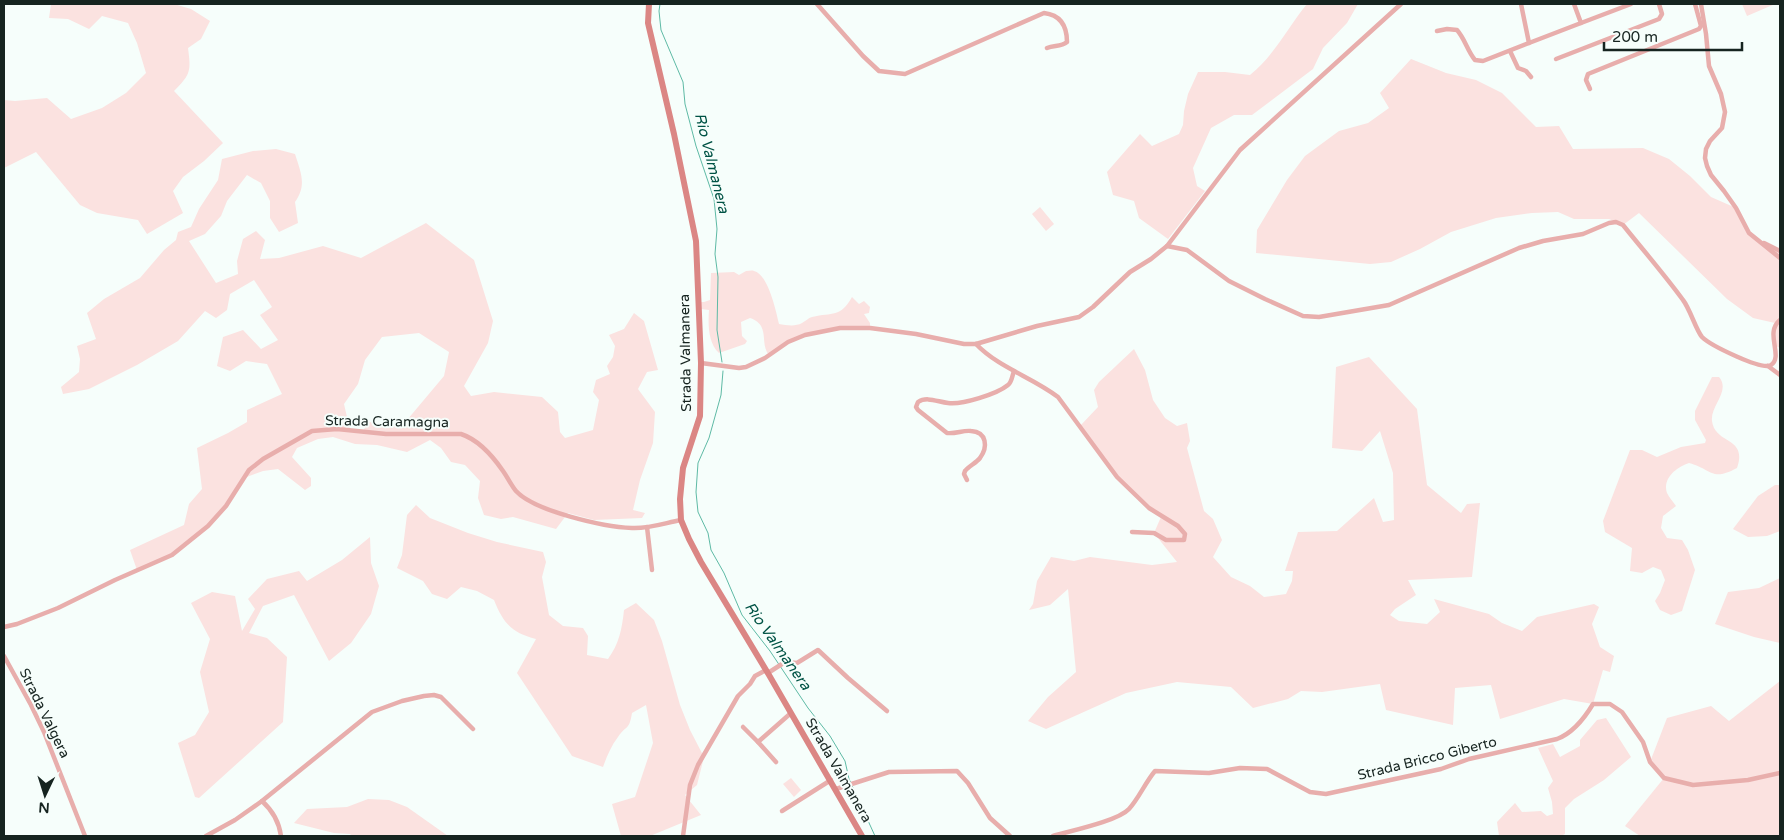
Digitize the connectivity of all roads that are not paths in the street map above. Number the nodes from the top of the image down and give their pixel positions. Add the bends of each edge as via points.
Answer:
1 (649, 4) edge
2 (817, 4) edge
3 (1401, 4) edge
4 (1521, 4) edge
5 (1574, 4) edge
6 (1630, 4) edge
7 (1659, 4) edge
8 (1695, 4) edge
9 (1701, 4) edge
10 (1581, 23) junction
11 (1437, 31) dead end
12 (1529, 43) junction
13 (1047, 48) dead end
14 (1510, 50) junction
15 (1556, 59) dead end
16 (1531, 77) dead end
17 (1590, 89) dead end
18 (1763, 243) junction
19 (1167, 246) junction
20 (1780, 251) edge
21 (1780, 258) edge
22 (1780, 320) edge
23 (976, 344) junction
24 (701, 363) junction
25 (1768, 366) junction
26 (1014, 371) junction
27 (1780, 375) edge
28 (967, 480) dead end
29 (681, 520) junction
30 (647, 526) junction
31 (1132, 532) dead end
32 (652, 570) dead end
33 (4, 627) edge
34 (4, 656) edge
35 (767, 671) junction
36 (888, 711) dead end
37 (791, 713) junction
38 (743, 726) dead end
39 (473, 729) dead end
40 (758, 742) junction
41 (776, 762) dead end
42 (1780, 773) edge
43 (831, 780) junction
44 (836, 789) junction
45 (262, 801) junction
46 (782, 811) dead end
47 (84, 836) edge
48 (206, 836) edge
49 (281, 836) edge
50 (683, 836) edge
51 (862, 836) edge
52 (1010, 836) edge
53 (1053, 836) edge

1 - 24 street, Strada Valmanera via 648,23 694,228
2 - 13 street via 879,71 905,74 1044,13 1062,21 1067,34 1067,42 1062,46
3 - 19 street via 1240,150
4 - 12 street
5 - 10 street
6 - 10 street
7 - 15 street via 1662,14 1659,19
8 - 17 street via 1699,29 1588,74 1586,80
9 - 18 street via 1709,66 1725,112 1722,128 1706,149 1705,162 1749,233
10 - 12 street
11 - 14 street via 1457,30 1475,60 1483,61
12 - 14 street
14 - 16 street via 1518,68
18 - 20 street
18 - 21 street
19 - 23 street via 1130,272 1079,317
19 - 25 street via 1187,250 1229,281 1265,299 1303,316 1319,317 1389,305 1519,248 1583,234 1616,222 1623,225 1684,301 1701,336 1726,352
22 - 25 street via 1774,326 1773,334 1776,356
23 - 24 street via 875,329 840,328 788,342 752,365 739,368
23 - 26 street via 986,355
24 - 29 street, Strada Valmanera via 700,416 683,468
25 - 27 street
26 - 28 street via 1008,386 965,402 925,399 918,402 918,410 947,433 979,432 985,438 980,458 965,471
26 - 31 street via 1046,387 1058,397 1117,477 1149,508 1178,526 1184,540 1166,540 1154,533
29 - 30 street, Strada Caramagna
29 - 35 street, Strada Valmanera via 701,562
30 - 32 street
30 - 33 street, Strada Caramagna via 632,528 592,522 525,499 482,446 461,434 386,434 337,429 312,431 249,470 226,506 208,526 172,555 58,608
34 - 47 street, Strada Valgera via 44,732
35 - 36 street via 785,662 797,664 818,650
35 - 37 street, Strada Valmanera
35 - 50 street via 755,676 738,696 698,765 690,785
37 - 40 street
37 - 43 street, Strada Valmanera
38 - 40 street
39 - 45 street via 441,697 424,696 402,701 372,712
40 - 41 street
42 - 53 street, Strada Bricco Giberto via 1748,780 1693,785 1664,778 1650,762 1643,742 1622,712 1601,702 1592,704 1585,717 1567,735 1441,769 1326,794 1310,792 1267,769 1240,768 1209,773 1155,771 1128,810 1119,817
43 - 44 street, Strada Valmanera
43 - 46 street
44 - 51 street, Strada Valmanera
44 - 52 street via 889,772 957,771 990,818
45 - 48 street
45 - 49 street via 280,824

